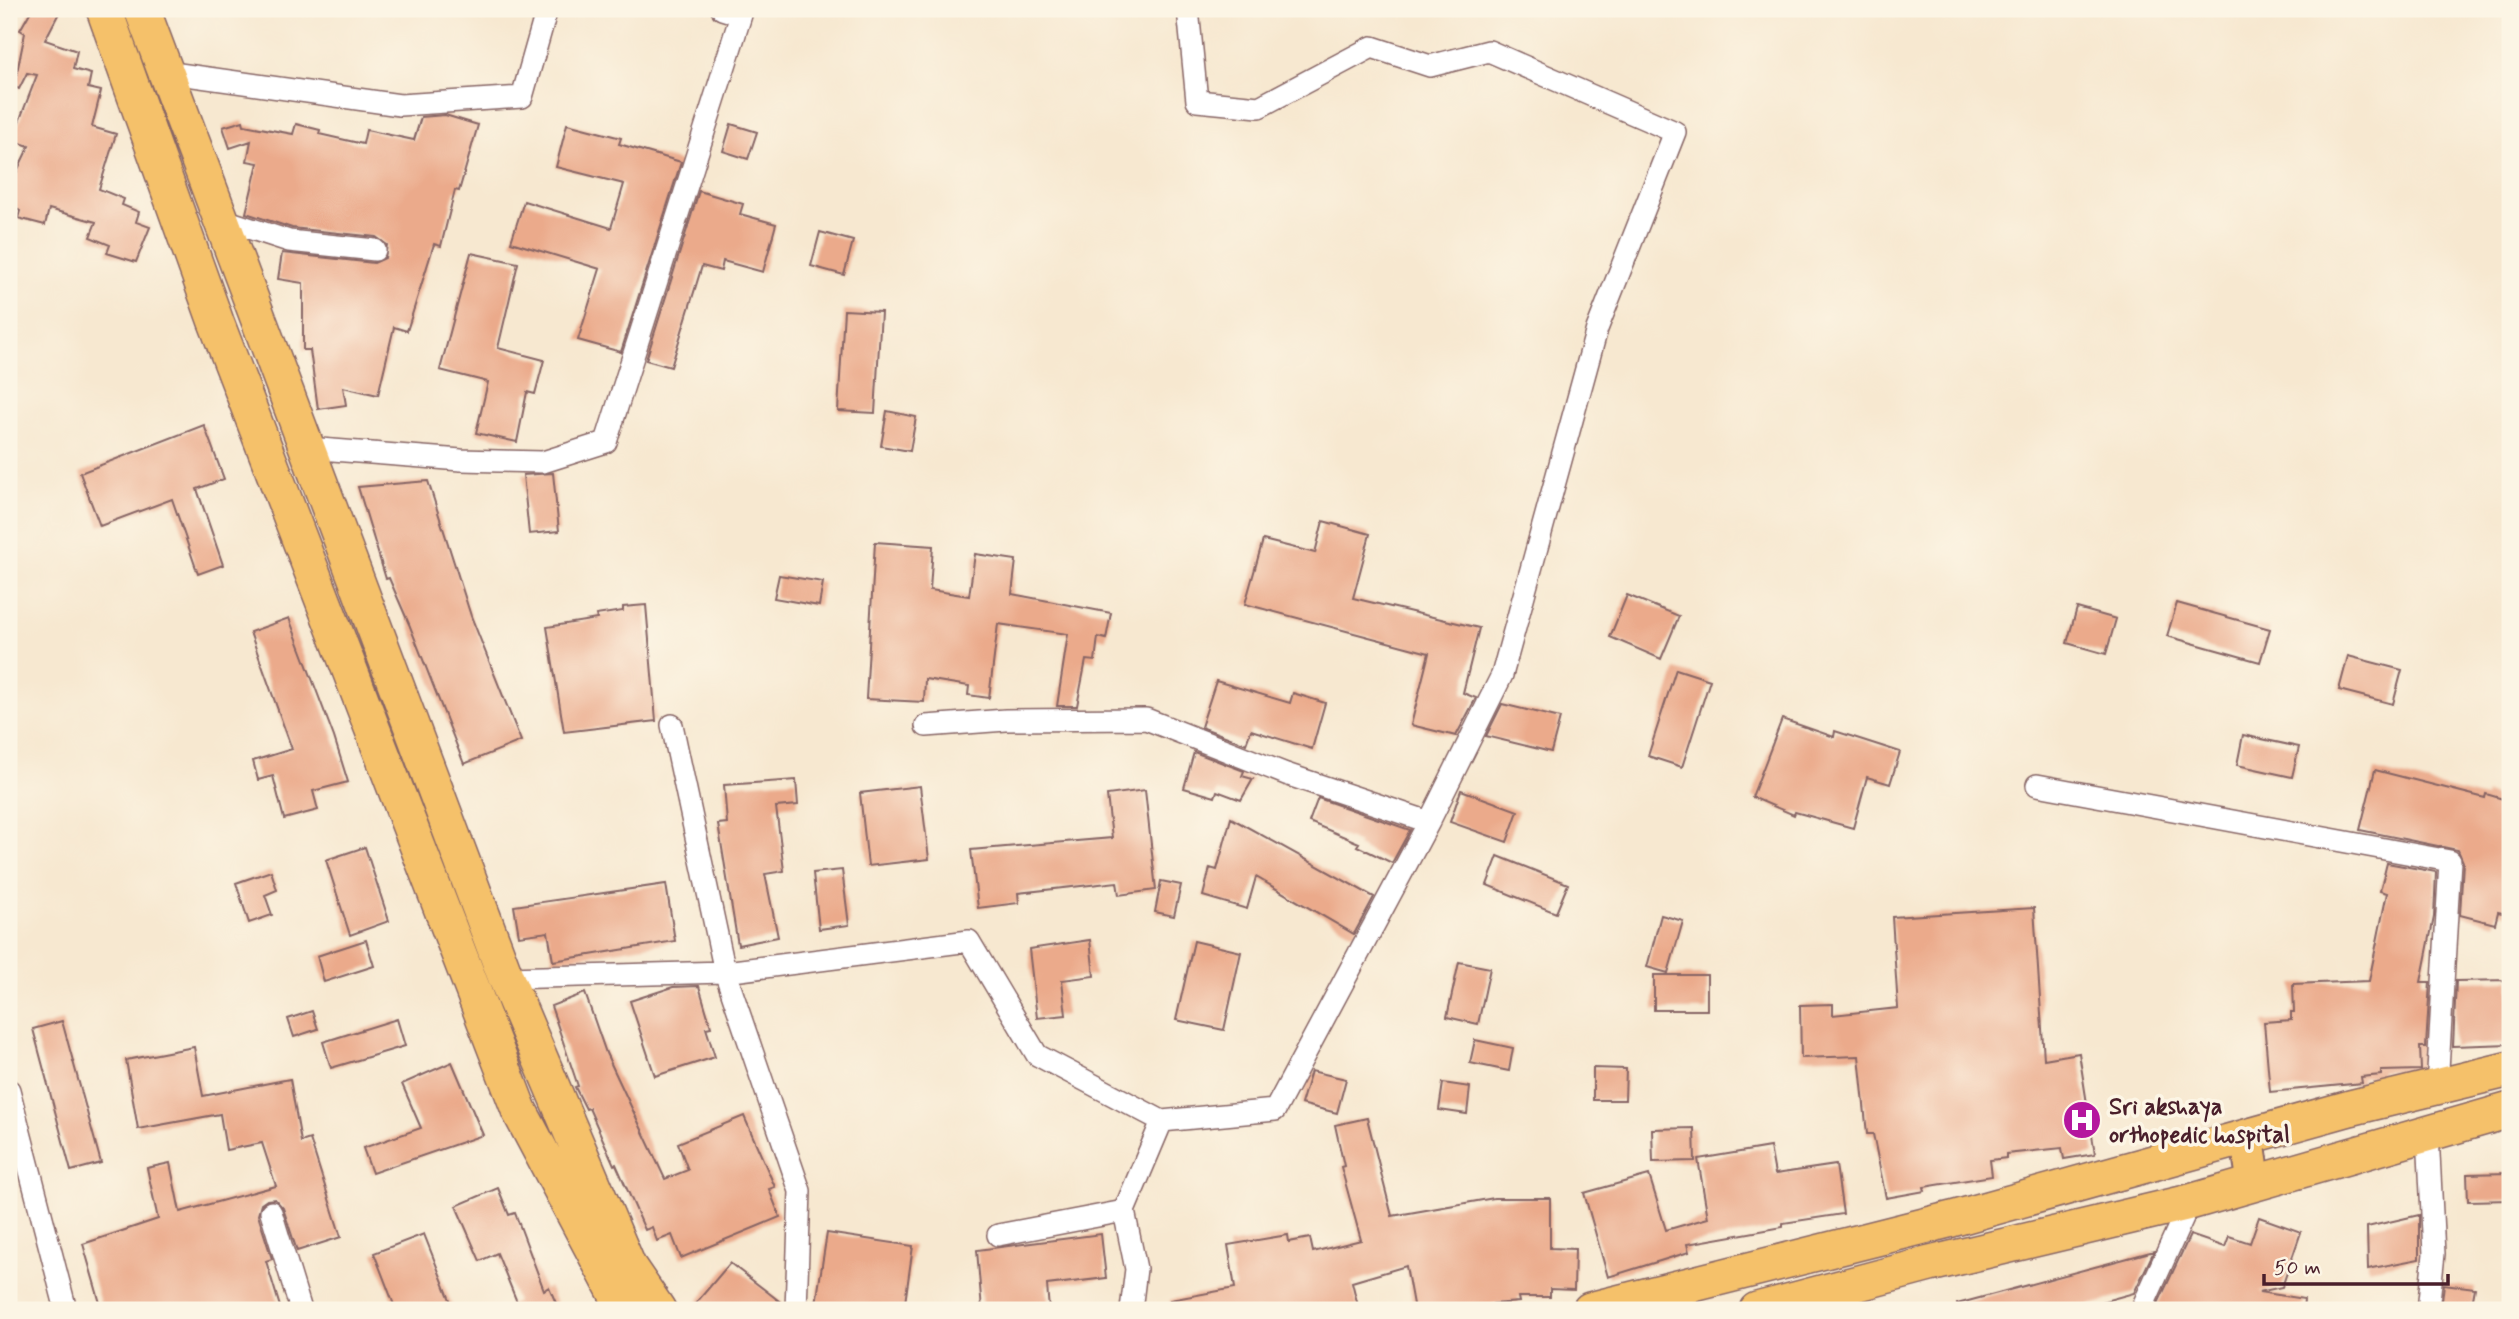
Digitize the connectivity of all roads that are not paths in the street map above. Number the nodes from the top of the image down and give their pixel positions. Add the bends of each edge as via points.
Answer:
1 (104, 9) edge
2 (142, 9) edge
3 (547, 9) edge
4 (722, 9) edge
5 (1188, 9) edge
6 (165, 72) junction
7 (188, 132) junction
8 (153, 147) junction
9 (220, 219) junction
10 (375, 250) dead end
11 (307, 448) junction
12 (672, 726) dead end
13 (926, 726) dead end
14 (2037, 785) dead end
15 (1429, 822) junction
16 (725, 972) junction
17 (506, 978) junction
18 (2510, 1069) edge
19 (2437, 1088) junction
20 (9, 1090) edge
21 (2510, 1110) edge
22 (1162, 1121) junction
23 (2428, 1133) junction
24 (2247, 1137) junction
25 (2253, 1182) junction
26 (2190, 1202) junction
27 (1124, 1211) junction
28 (271, 1212) dead end
29 (998, 1235) dead end
30 (66, 1310) edge
31 (301, 1310) edge
32 (625, 1310) edge
33 (658, 1310) edge
34 (796, 1310) edge
35 (1131, 1310) edge
36 (1590, 1310) edge
37 (1757, 1310) edge
38 (2141, 1310) edge
39 (2428, 1310) edge

1 - 8 highway
2 - 6 highway
3 - 6 street via 522,97 400,105
4 - 11 street via 741,15 606,442 543,463
5 - 15 street via 1197,101 1259,107 1372,47 1430,66 1489,51 1675,132 1597,329 1502,674
6 - 7 highway
7 - 8 highway
7 - 9 highway
8 - 32 highway via 519,1111
9 - 10 street via 289,241
9 - 11 highway
11 - 17 highway
12 - 16 street
13 - 15 street via 1146,719 1286,774
14 - 19 street via 2450,861
15 - 22 street via 1275,1110
16 - 17 street
16 - 22 street via 969,941 1037,1055
16 - 34 street via 800,1191
17 - 33 highway via 628,1266
18 - 19 highway
19 - 24 highway
20 - 30 street
21 - 23 highway
22 - 27 street
23 - 25 highway
23 - 39 street via 2434,1254
24 - 25 main road
24 - 36 highway via 1952,1220
25 - 26 highway
26 - 37 highway
26 - 38 street
27 - 29 street
27 - 35 street via 1136,1269
28 - 31 street

